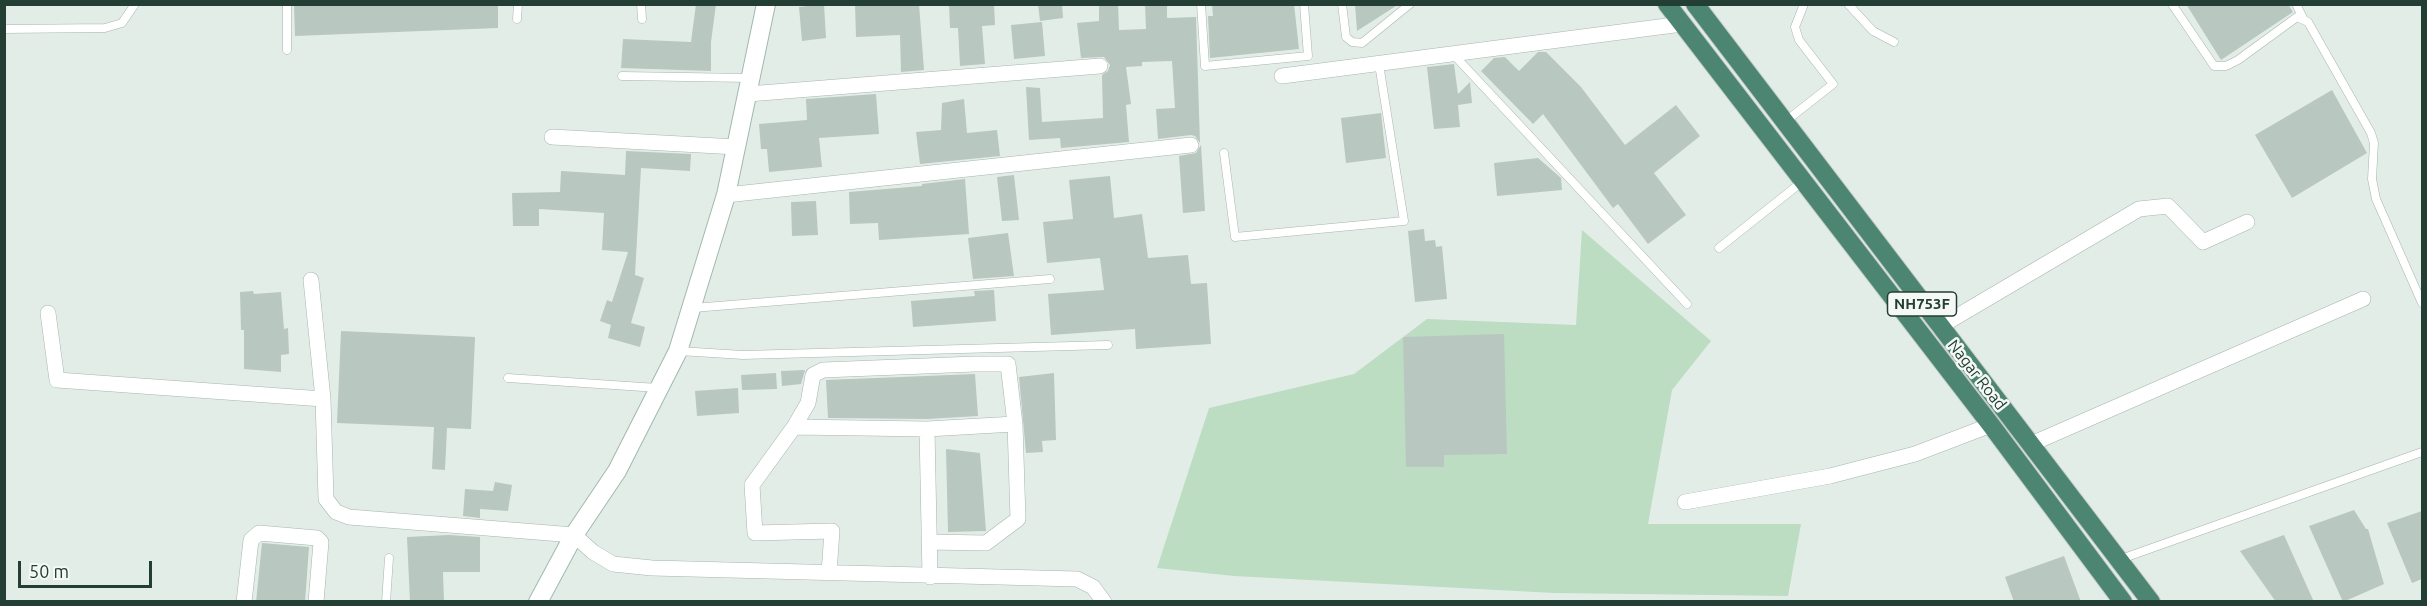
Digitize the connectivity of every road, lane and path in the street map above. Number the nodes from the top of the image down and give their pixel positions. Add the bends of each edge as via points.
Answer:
1 (135, 4) edge
2 (287, 4) edge
3 (518, 4) edge
4 (641, 4) edge
5 (766, 4) edge
6 (1201, 4) edge
7 (1304, 4) edge
8 (1342, 4) edge
9 (1410, 4) edge
10 (1667, 4) edge
11 (1695, 4) edge
12 (1804, 4) edge
13 (1848, 4) edge
14 (2172, 4) edge
15 (2296, 4) edge
16 (2303, 18) junction
17 (517, 19) dead end
18 (642, 19) dead end
19 (1682, 24) junction
20 (4, 29) edge
21 (1894, 42) dead end
22 (287, 50) dead end
23 (1453, 54) junction
24 (1379, 64) junction
25 (1100, 66) dead end
26 (622, 76) dead end
27 (1282, 76) dead end
28 (749, 86) junction
29 (1785, 122) junction
30 (552, 137) dead end
31 (1191, 145) dead end
32 (736, 147) junction
33 (1224, 153) dead end
34 (1803, 181) junction
35 (726, 195) junction
36 (2247, 222) dead end
37 (1719, 248) dead end
38 (1050, 279) dead end
39 (311, 280) dead end
40 (2363, 299) dead end
41 (2422, 303) edge
42 (1687, 304) dead end
43 (693, 308) junction
44 (48, 313) dead end
45 (1939, 327) junction
46 (1108, 345) dead end
47 (678, 351) junction
48 (508, 378) dead end
49 (659, 388) junction
50 (323, 399) junction
51 (1014, 424) junction
52 (1991, 425) junction
53 (794, 427) junction
54 (927, 429) junction
55 (2031, 444) junction
56 (2422, 452) edge
57 (1685, 502) dead end
58 (574, 535) junction
59 (929, 542) junction
60 (389, 558) dead end
61 (2119, 560) junction
62 (829, 573) junction
63 (930, 577) junction
64 (1094, 594) edge
65 (244, 602) edge
66 (316, 602) edge
67 (386, 602) edge
68 (538, 602) edge
69 (1104, 602) edge
70 (2122, 602) edge
71 (2151, 602) edge

1 - 20 lane via 122,23 105,28
2 - 22 lane
3 - 17 lane
4 - 18 lane
5 - 28 main road
6 - 7 lane via 1205,66 1308,56
8 - 9 lane via 1346,37 1362,43
10 - 19 highway, Nagar Road / NH753F
11 - 29 highway, Nagar Road / NH753F
12 - 29 lane via 1795,27 1799,40 1833,84
13 - 21 lane via 1872,31
14 - 16 lane via 2214,66 2226,66 2289,21
15 - 16 lane
16 - 41 lane via 2371,133 2376,199
19 - 23 street
19 - 34 highway, Nagar Road / NH753F
23 - 24 street
23 - 42 lane
24 - 27 street
24 - 33 lane via 1404,221 1235,237
25 - 28 street
26 - 28 lane
28 - 32 main road
29 - 45 highway, Nagar Road / NH753F
30 - 32 street
31 - 35 street
32 - 35 main road
34 - 37 lane
34 - 52 highway, Nagar Road / NH753F
35 - 43 main road
36 - 45 street via 2203,242 2168,206 2139,209
38 - 43 lane
39 - 50 street
40 - 55 street
43 - 47 main road
44 - 50 street via 57,380
45 - 55 highway, Nagar Road / NH753F
46 - 47 lane via 743,355
47 - 49 main road
48 - 49 lane
49 - 58 main road via 617,471
50 - 58 street via 326,499 336,512 349,517
51 - 53 street via 1008,364 975,364 823,370 813,375 808,403
51 - 54 street
51 - 59 street via 1018,519 986,543
52 - 57 street via 1915,454 1830,476
52 - 70 highway, Nagar Road / NH753F
53 - 54 street
53 - 62 street via 752,485 755,533 832,531
54 - 59 street
55 - 61 highway, Nagar Road / NH753F
56 - 61 lane
58 - 62 street via 613,564
58 - 68 main road
59 - 63 street
60 - 67 lane
61 - 71 highway, Nagar Road / NH753F
62 - 63 street
63 - 64 street via 1077,579
64 - 69 street
65 - 66 street via 251,540 259,533 317,538 321,542

